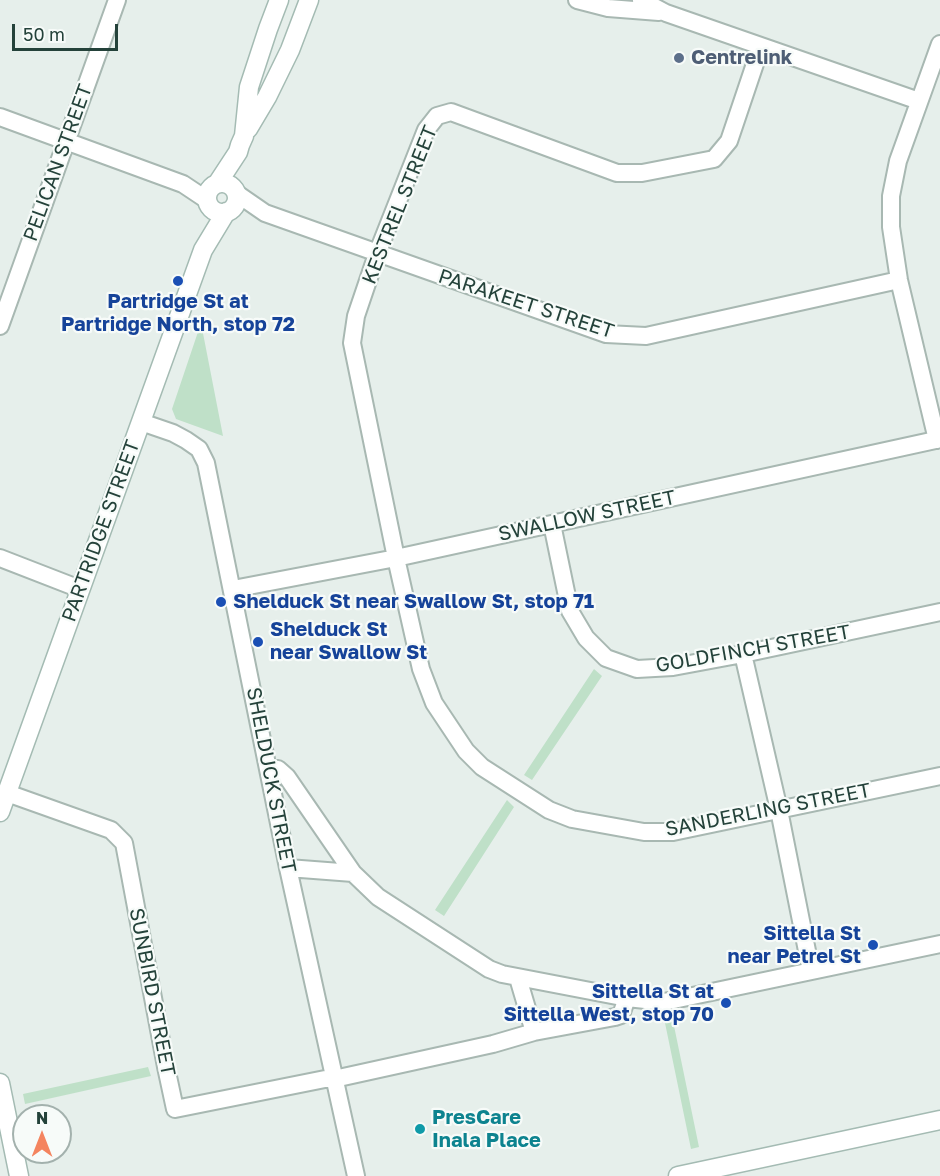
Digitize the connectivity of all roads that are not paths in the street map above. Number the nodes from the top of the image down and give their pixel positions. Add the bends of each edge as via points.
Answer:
1 (117, 0) edge
2 (279, 0) edge
3 (309, 0) edge
4 (577, 0) edge
5 (641, 0) edge
6 (666, 12) junction
7 (940, 44) edge
8 (761, 46) junction
9 (919, 101) junction
10 (0, 117) edge
11 (66, 142) junction
12 (241, 144) junction
13 (222, 197) junction
14 (377, 254) junction
15 (899, 280) junction
16 (0, 326) edge
17 (141, 422) junction
18 (939, 439) edge
19 (552, 524) junction
20 (0, 558) edge
21 (396, 558) junction
22 (80, 589) junction
23 (233, 589) junction
24 (940, 612) edge
25 (743, 654) junction
26 (269, 770) junction
27 (940, 776) edge
28 (7, 793) junction
29 (779, 810) junction
30 (0, 812) edge
31 (288, 868) junction
32 (353, 873) junction
33 (940, 944) edge
34 (811, 971) junction
35 (518, 978) junction
36 (627, 998) junction
37 (534, 1032) junction
38 (334, 1079) junction
39 (0, 1083) edge
40 (940, 1120) edge
41 (19, 1176) edge
42 (356, 1176) edge
43 (678, 1176) edge

1 - 11 street, PELICAN STREET
2 - 12 street, PARTRIDGE STREET via 249,87
3 - 12 street, PARTRIDGE STREET via 290,50
4 - 6 street via 608,8
5 - 6 street
6 - 8 street
7 - 9 street
8 - 9 street
8 - 14 street, KESTREL STREET via 729,141 714,159 642,173 617,173 451,112 437,116 426,130
9 - 15 street via 898,160 891,196
10 - 11 street, PARAKEET STREET
11 - 13 street, PARAKEET STREET
11 - 16 street, PELICAN STREET
12 - 13 street, PARTRIDGE STREET
13 - 14 street, PARAKEET STREET
13 - 17 street, PARTRIDGE STREET
14 - 15 street, PARAKEET STREET via 606,334 646,336
14 - 21 street, KESTREL STREET via 356,316 352,343
15 - 18 street
17 - 22 street, PARTRIDGE STREET
17 - 23 street, SHELDUCK STREET via 173,433 199,449 206,463
18 - 19 street, SWALLOW STREET
19 - 21 street, SWALLOW STREET
19 - 25 street, GOLDFINCH STREET via 570,611 586,638 606,658 637,669 673,667
20 - 22 street
21 - 23 street, SWALLOW STREET
21 - 29 street, SANDERLING STREET via 421,669 434,703 466,751 482,767 549,810 572,819 644,832 673,832
22 - 28 street, PARTRIDGE STREET
23 - 26 street, SHELDUCK STREET
24 - 25 street, GOLDFINCH STREET
25 - 29 street
26 - 31 street, SHELDUCK STREET
26 - 32 street via 278,769 287,777
27 - 29 street, SANDERLING STREET
28 - 30 street, PARTRIDGE STREET
28 - 38 street, SUNBIRD STREET via 111,830 124,843 173,1115
29 - 34 street
31 - 32 street
31 - 38 street, SHELDUCK STREET
32 - 35 street via 378,897 489,969
33 - 34 street
34 - 36 street via 670,1001
35 - 36 street
35 - 37 street
36 - 37 street, SUNBIRD STREET via 621,1015
37 - 38 street, SUNBIRD STREET
38 - 42 street, SHELDUCK STREET
39 - 41 street
40 - 43 street

